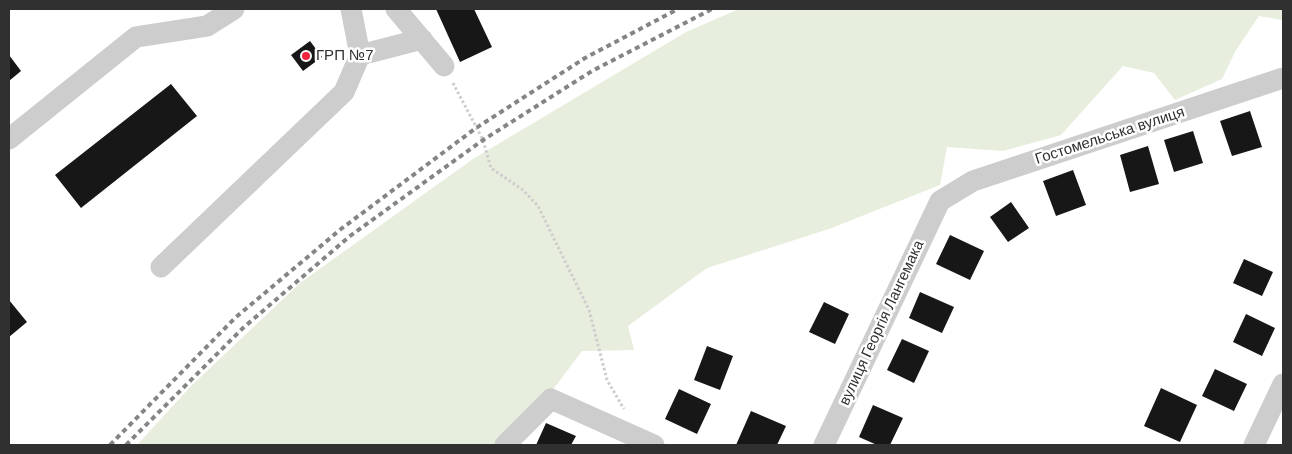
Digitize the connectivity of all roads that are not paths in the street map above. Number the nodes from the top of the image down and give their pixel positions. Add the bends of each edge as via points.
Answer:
1 (234, 9) edge
2 (351, 9) edge
3 (396, 9) edge
4 (422, 39) junction
5 (360, 55) junction
6 (444, 66) road end
7 (1283, 78) edge
8 (9, 139) edge
9 (940, 202) joint
10 (161, 267) dead end
11 (1283, 384) edge
12 (648, 442) edge
13 (505, 445) edge
14 (824, 445) edge
15 (1254, 445) edge

1 - 8 street via 207,26 136,37
2 - 5 street
3 - 4 street
4 - 5 street
4 - 6 street
5 - 10 street via 344,92
7 - 9 street, Гостомельська вулиця via 973,181
9 - 14 street, вулиця Георгія Лангемака
11 - 15 street
12 - 13 street via 551,399

